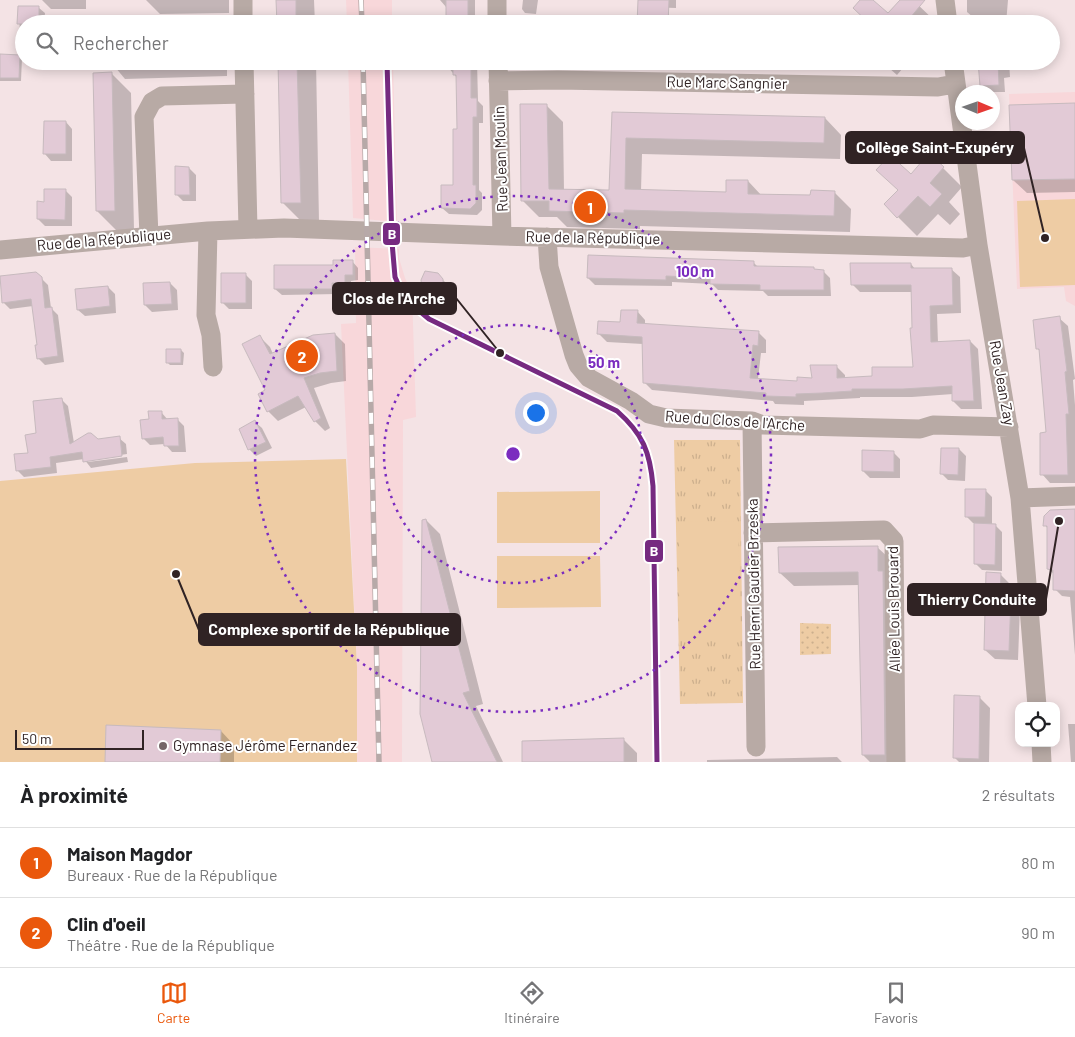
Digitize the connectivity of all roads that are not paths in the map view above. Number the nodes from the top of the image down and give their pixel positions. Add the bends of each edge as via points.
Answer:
1 (243, 0) edge
2 (497, 0) edge
3 (945, 0) edge
4 (244, 15) edge
5 (497, 15) edge
6 (947, 15) edge
7 (244, 70) edge
8 (498, 70) edge
9 (954, 70) edge
10 (498, 81) junction
11 (955, 84) junction
12 (245, 94) junction
13 (248, 228) junction
14 (208, 231) junction
15 (149, 236) junction
16 (502, 236) junction
17 (547, 237) junction
18 (978, 245) junction
19 (0, 250) edge
20 (213, 368) dead end
21 (752, 421) junction
22 (1009, 428) junction
23 (1075, 496) edge
24 (1020, 498) junction
25 (753, 533) junction
26 (1037, 702) edge
27 (756, 747) dead end
28 (1041, 747) edge
29 (896, 762) edge
30 (1042, 762) edge

1 - 4 street
2 - 5 street
3 - 6 street
7 - 12 street
8 - 10 street, Rue Jean Moulin
9 - 11 street, Rue Jean Zay
10 - 11 street, Rue Marc Sangnier via 938,87
10 - 16 street, Rue Jean Moulin
11 - 18 street, Rue Jean Zay
12 - 13 street
12 - 15 street via 162,96 152,102 144,117
13 - 14 street, Rue de la République
13 - 16 street, Rue de la République
14 - 15 street, Rue de la République
14 - 20 street via 206,315
15 - 19 street, Rue de la République
16 - 17 street, Rue de la République
17 - 18 street, Rue de la République via 964,248
17 - 21 street, Rue du Clos de l'Arche via 549,267 578,365 589,378 649,414 666,418
18 - 22 street, Rue Jean Zay
21 - 22 street, Rue du Clos de l'Arche via 763,425
21 - 25 street, Rue Henri Gaudier Brzeska
22 - 24 street, Rue Jean Zay
23 - 24 street
24 - 26 street, Rue Jean Zay
25 - 27 street, Rue Henri Gaudier Brzeska
25 - 29 street, Allée Louis Brouard via 884,530 894,541
28 - 30 street

